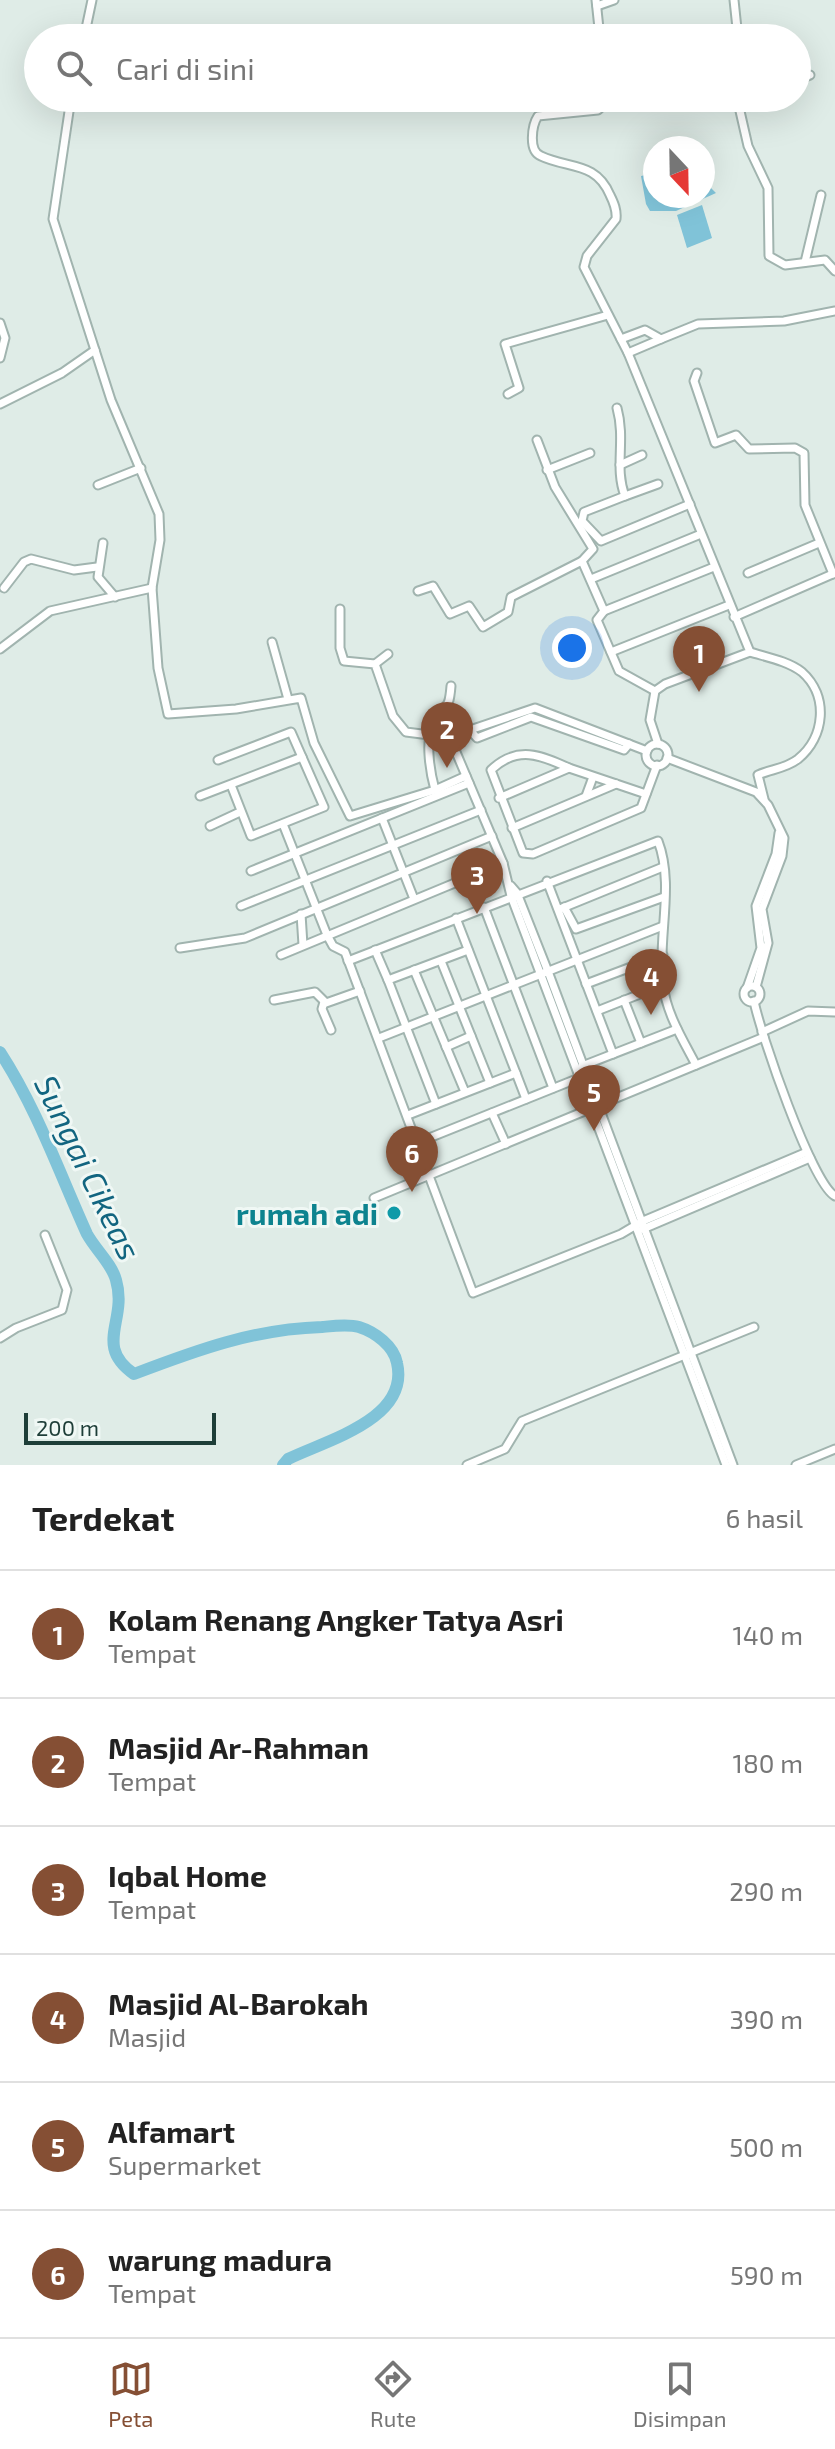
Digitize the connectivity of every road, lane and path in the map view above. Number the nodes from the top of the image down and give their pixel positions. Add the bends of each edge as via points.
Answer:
1 (92, 0) edge
2 (614, 0) edge
3 (734, 0) edge
4 (596, 3) edge
5 (87, 24) edge
6 (598, 24) edge
7 (737, 24) edge
8 (69, 112) edge
9 (568, 112) edge
10 (741, 112) edge
11 (821, 195) dead end
12 (805, 262) junction
13 (835, 271) edge
14 (835, 311) edge
15 (608, 315) junction
16 (0, 323) edge
17 (621, 339) junction
18 (661, 339) junction
19 (95, 350) junction
20 (628, 353) junction
21 (0, 358) edge
22 (697, 373) dead end
23 (508, 394) dead end
24 (0, 404) edge
25 (617, 408) dead end
26 (537, 440) dead end
27 (590, 453) dead end
28 (642, 455) dead end
29 (620, 465) junction
30 (141, 468) junction
31 (547, 470) junction
32 (658, 484) dead end
33 (98, 485) dead end
34 (625, 496) junction
35 (690, 504) junction
36 (701, 534) junction
37 (103, 543) dead end
38 (819, 543) junction
39 (582, 561) junction
40 (97, 567) junction
41 (714, 567) junction
42 (748, 573) dead end
43 (834, 574) edge
44 (591, 579) junction
45 (4, 588) dead end
46 (152, 588) junction
47 (418, 591) dead end
48 (115, 597) junction
49 (729, 605) junction
50 (340, 609) dead end
51 (604, 611) junction
52 (734, 617) junction
53 (272, 642) dead end
54 (0, 649) edge
55 (611, 652) junction
56 (750, 652) junction
57 (388, 654) dead end
58 (375, 664) junction
59 (451, 686) dead end
60 (655, 691) junction
61 (288, 699) junction
62 (517, 712) junction
63 (520, 721) junction
64 (563, 723) junction
65 (470, 730) junction
66 (458, 734) junction
67 (432, 735) junction
68 (445, 737) junction
69 (658, 744) junction
70 (453, 745) junction
71 (647, 751) junction
72 (302, 757) junction
73 (667, 758) junction
74 (218, 760) dead end
75 (657, 765) junction
76 (569, 768) junction
77 (593, 777) junction
78 (468, 779) junction
79 (616, 784) junction
80 (231, 785) junction
81 (435, 790) junction
82 (646, 794) junction
83 (200, 796) dead end
84 (586, 796) junction
85 (499, 798) junction
86 (765, 801) junction
87 (481, 810) junction
88 (240, 812) junction
89 (382, 818) junction
90 (283, 824) junction
91 (210, 826) dead end
92 (512, 828) junction
93 (492, 836) junction
94 (392, 845) junction
95 (295, 853) junction
96 (503, 863) junction
97 (663, 867) junction
98 (251, 871) dead end
99 (403, 871) junction
100 (306, 881) junction
101 (547, 881) junction
102 (514, 895) junction
103 (664, 897) junction
104 (414, 899) junction
105 (241, 906) dead end
106 (317, 907) junction
107 (484, 907) junction
108 (561, 908) junction
109 (301, 914) junction
110 (456, 918) junction
111 (663, 926) junction
112 (327, 935) junction
113 (303, 945) junction
114 (180, 948) dead end
115 (375, 950) junction
116 (468, 950) junction
117 (281, 955) dead end
118 (663, 955) junction
119 (348, 961) junction
120 (441, 961) junction
121 (578, 961) junction
122 (414, 970) junction
123 (546, 975) junction
124 (388, 980) junction
125 (586, 984) junction
126 (663, 985) junction
127 (513, 988) junction
128 (360, 991) junction
129 (486, 998) junction
130 (274, 1000) dead end
131 (624, 1000) junction
132 (324, 1002) junction
133 (459, 1008) junction
134 (597, 1011) junction
135 (835, 1012) edge
136 (434, 1018) junction
137 (406, 1028) junction
138 (677, 1029) junction
139 (331, 1030) dead end
140 (763, 1034) junction
141 (471, 1036) junction
142 (379, 1038) junction
143 (641, 1043) junction
144 (446, 1047) junction
145 (613, 1054) junction
146 (696, 1065) junction
147 (581, 1066) junction
148 (516, 1073) junction
149 (584, 1076) junction
150 (490, 1083) junction
151 (553, 1088) junction
152 (465, 1092) junction
153 (526, 1099) junction
154 (436, 1104) junction
155 (596, 1105) junction
156 (492, 1113) junction
157 (408, 1115) junction
158 (419, 1142) junction
159 (506, 1144) junction
160 (808, 1155) junction
161 (431, 1175) junction
162 (835, 1196) edge
163 (374, 1198) dead end
164 (641, 1226) junction
165 (45, 1235) dead end
166 (754, 1327) dead end
167 (0, 1338) edge
168 (688, 1353) junction
169 (835, 1449) edge
170 (467, 1465) edge
171 (726, 1465) edge
172 (733, 1465) edge
173 (796, 1465) edge

1 - 5 street
2 - 4 street
3 - 7 street
4 - 6 street
8 - 19 street via 53,219
9 - 15 street via 543,113 535,119 533,134 538,155 592,171 615,206 614,225 584,263
10 - 12 street via 748,146 768,188 769,256 778,264
11 - 12 street
12 - 13 street via 825,260
14 - 18 street via 784,321 698,324
15 - 17 street
15 - 23 street via 505,344 519,388
16 - 21 street via 5,338
17 - 18 street via 645,330
17 - 20 street
18 - 20 street
19 - 24 street
19 - 30 street
20 - 35 street
22 - 38 street via 694,381 715,443 736,435 749,449 795,448 804,453 805,505
25 - 29 street via 623,432
26 - 31 street
27 - 31 street
28 - 29 street
29 - 34 street
30 - 33 street
30 - 46 street via 160,522
31 - 39 street via 593,547
32 - 34 street
34 - 35 street via 582,515 600,540
35 - 36 street
36 - 41 street
36 - 44 street
37 - 40 street
38 - 42 street
38 - 43 street
39 - 44 street
39 - 47 street via 511,597 508,612 483,627 469,606 450,614 432,585
40 - 45 street via 72,570 31,559
40 - 48 street via 101,583
41 - 49 street
41 - 51 street
43 - 52 street
44 - 51 street
46 - 48 street
46 - 61 street via 158,668 168,714
48 - 54 street via 50,611
49 - 52 street
49 - 55 street
50 - 58 street via 344,661
51 - 55 street via 597,620
52 - 56 street
53 - 61 street
55 - 60 street via 622,673
56 - 60 street
56 - 86 street via 797,669 821,701 819,726 808,748 790,764 758,775
57 - 58 street
58 - 67 street via 397,724 414,735
59 - 67 street via 448,708 435,719
60 - 69 street via 649,713
61 - 81 street via 305,702 314,743 347,815
62 - 63 street
62 - 64 street via 535,708
62 - 65 street
63 - 64 street via 534,717
63 - 65 street via 477,738
64 - 71 street
65 - 66 street
66 - 68 street via 451,731
66 - 70 street
67 - 68 street
67 - 81 street via 429,765
68 - 70 street
69 - 71 street
69 - 73 street
70 - 78 street
71 - 75 street via 649,762
72 - 74 street via 291,732
72 - 80 street
72 - 90 street via 327,806
73 - 75 street
73 - 86 street via 756,792
75 - 82 street
76 - 77 street
76 - 85 street
76 - 85 street via 526,752 491,770
77 - 79 street
77 - 84 street
78 - 81 street
78 - 87 street
78 - 89 street
79 - 82 street
79 - 84 street
80 - 83 street
80 - 88 street
82 - 92 street via 641,808 533,854 523,853
84 - 92 street
85 - 92 street
86 - 140 street via 779,830 778,847 756,906 761,948 745,997 754,1001
87 - 93 street
87 - 94 street
88 - 90 street via 251,836
88 - 91 street
89 - 94 street
89 - 95 street
90 - 95 street
93 - 96 street
93 - 99 street
94 - 99 street
94 - 100 street
95 - 98 street
95 - 100 street
96 - 102 street
96 - 104 street
97 - 101 street via 655,841
97 - 103 street
97 - 108 street
99 - 104 street
99 - 106 street
100 - 105 street
100 - 106 street
101 - 102 street
101 - 108 street
102 - 107 street
102 - 123 street
103 - 108 street via 576,929
103 - 111 street
104 - 112 street
106 - 109 street
106 - 112 street
107 - 110 street
107 - 127 street
108 - 121 street
109 - 113 street
109 - 114 street via 232,942
110 - 115 street
110 - 116 street
111 - 118 street
111 - 121 street
112 - 113 street
112 - 119 street
113 - 117 street
115 - 119 street
115 - 124 street
116 - 120 street
116 - 129 street
118 - 125 street
118 - 126 street
119 - 128 street
120 - 122 street
120 - 133 street
121 - 123 street
121 - 125 street
122 - 124 street
122 - 136 street
123 - 127 street
123 - 147 street
124 - 137 street
125 - 134 street
126 - 131 street
126 - 138 street
127 - 129 street
127 - 151 street
128 - 132 street
128 - 142 street
129 - 133 street
129 - 148 street
130 - 132 street via 315,992
131 - 134 street
131 - 143 street
132 - 139 street
133 - 136 street
133 - 141 street
134 - 145 street
135 - 140 street via 808,1011
136 - 137 street
136 - 144 street
137 - 142 street
137 - 154 street
138 - 143 street
138 - 146 street
140 - 146 street
140 - 160 street
141 - 144 street
141 - 150 street
142 - 157 street
143 - 145 street
144 - 152 street
145 - 147 street
146 - 155 street
147 - 149 street
148 - 150 street
148 - 153 street
149 - 151 street
149 - 155 street
150 - 152 street
151 - 153 street
152 - 154 street
153 - 156 street
154 - 157 street
155 - 159 street
155 - 164 street
156 - 158 street
156 - 159 street
157 - 158 street
158 - 161 street
159 - 161 street
160 - 162 street via 826,1191
160 - 164 street
161 - 163 street
161 - 164 street via 473,1293
164 - 168 street
165 - 167 street via 67,1290 62,1310
166 - 168 street
168 - 170 street via 522,1421 505,1449
168 - 171 street
168 - 172 street
169 - 173 street

